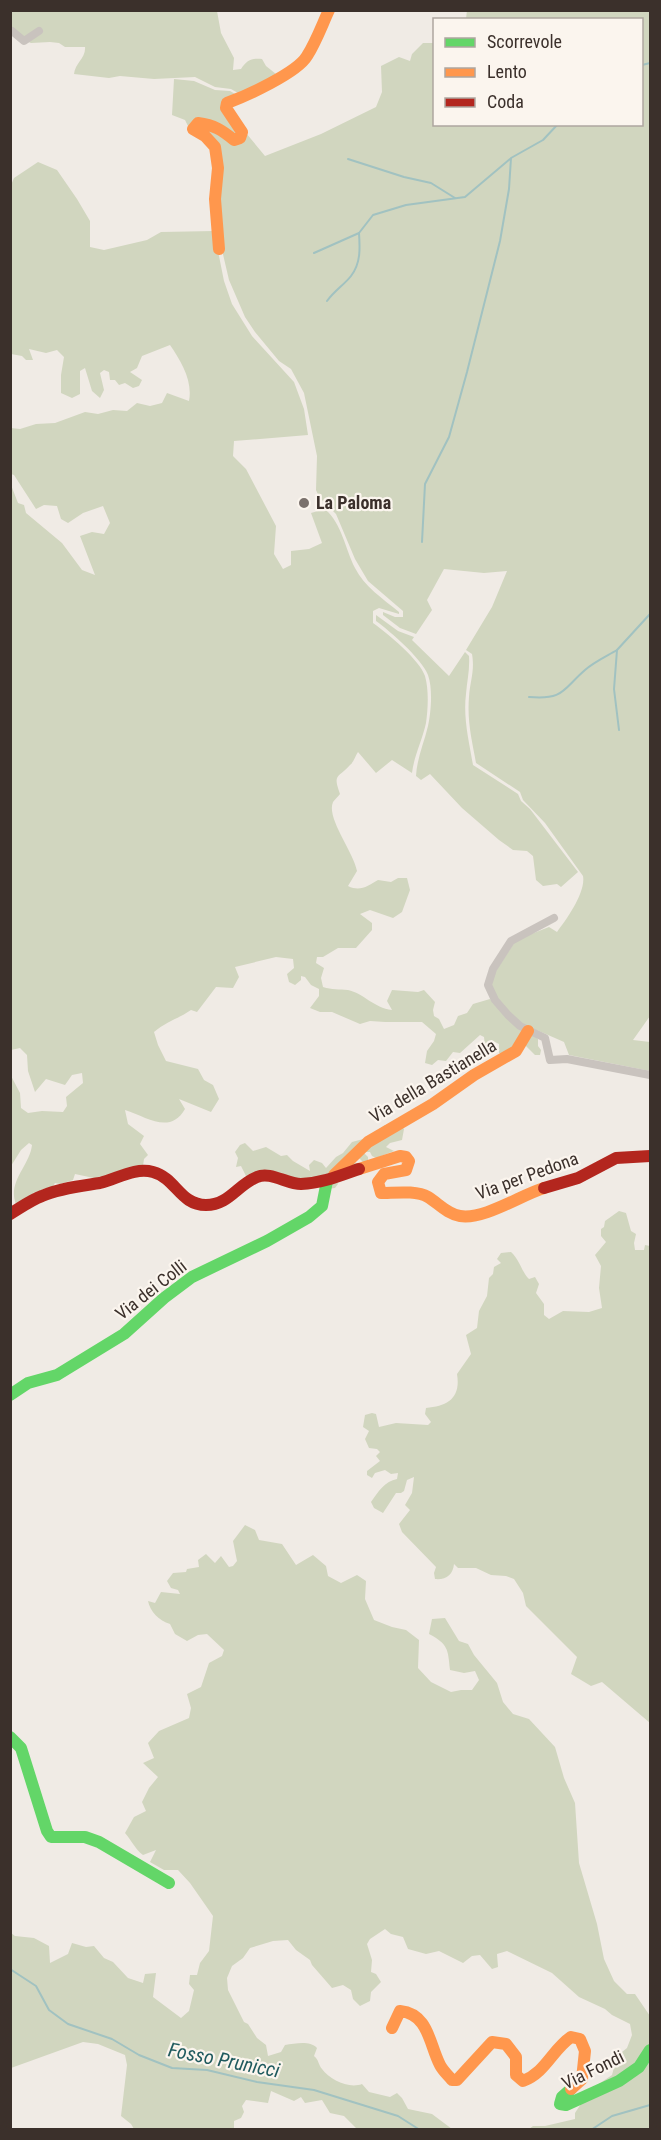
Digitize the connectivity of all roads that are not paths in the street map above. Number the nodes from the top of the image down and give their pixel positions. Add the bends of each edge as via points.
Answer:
1 (329, 10) edge
2 (12, 31) dead end
3 (39, 31) dead end
4 (219, 249) dead end
5 (554, 918) dead end
6 (528, 1031) junction
7 (651, 1075) edge
8 (651, 1156) edge
9 (327, 1182) junction
10 (10, 1214) edge
11 (10, 1395) edge
12 (10, 1737) edge
13 (169, 1883) dead end
14 (392, 2028) dead end
15 (651, 2050) edge

1 - 4 street via 306,58 289,73 227,103 226,108 242,132 240,138 234,140 220,127 210,124 198,123 193,129 215,147
2 - 3 street via 24,41
5 - 6 street via 511,941 489,978 489,990 495,1000
6 - 7 street via 544,1038 550,1060 567,1059
6 - 9 street, Via della Bastianella via 516,1051 368,1142
8 - 9 street, Via per Pedona via 616,1158 578,1178 484,1213 460,1216 421,1194 381,1193 378,1182 384,1174 406,1170 406,1157 389,1159
9 - 10 street via 298,1184 258,1176 222,1202 206,1205 189,1202 168,1180 154,1172 137,1171 59,1190
9 - 11 street, Via dei Colli via 322,1206 309,1217 192,1277 115,1340 57,1375 28,1383
12 - 13 street via 21,1748 51,1837 90,1838
14 - 15 street, Via Fondi via 400,2011 415,2015 432,2042 441,2067 452,2080 457,2080 492,2042 506,2043 516,2057 516,2075 523,2082 543,2071 561,2043 571,2037 580,2039 585,2051 582,2079 562,2097 560,2104 603,2089 625,2076 639,2067

